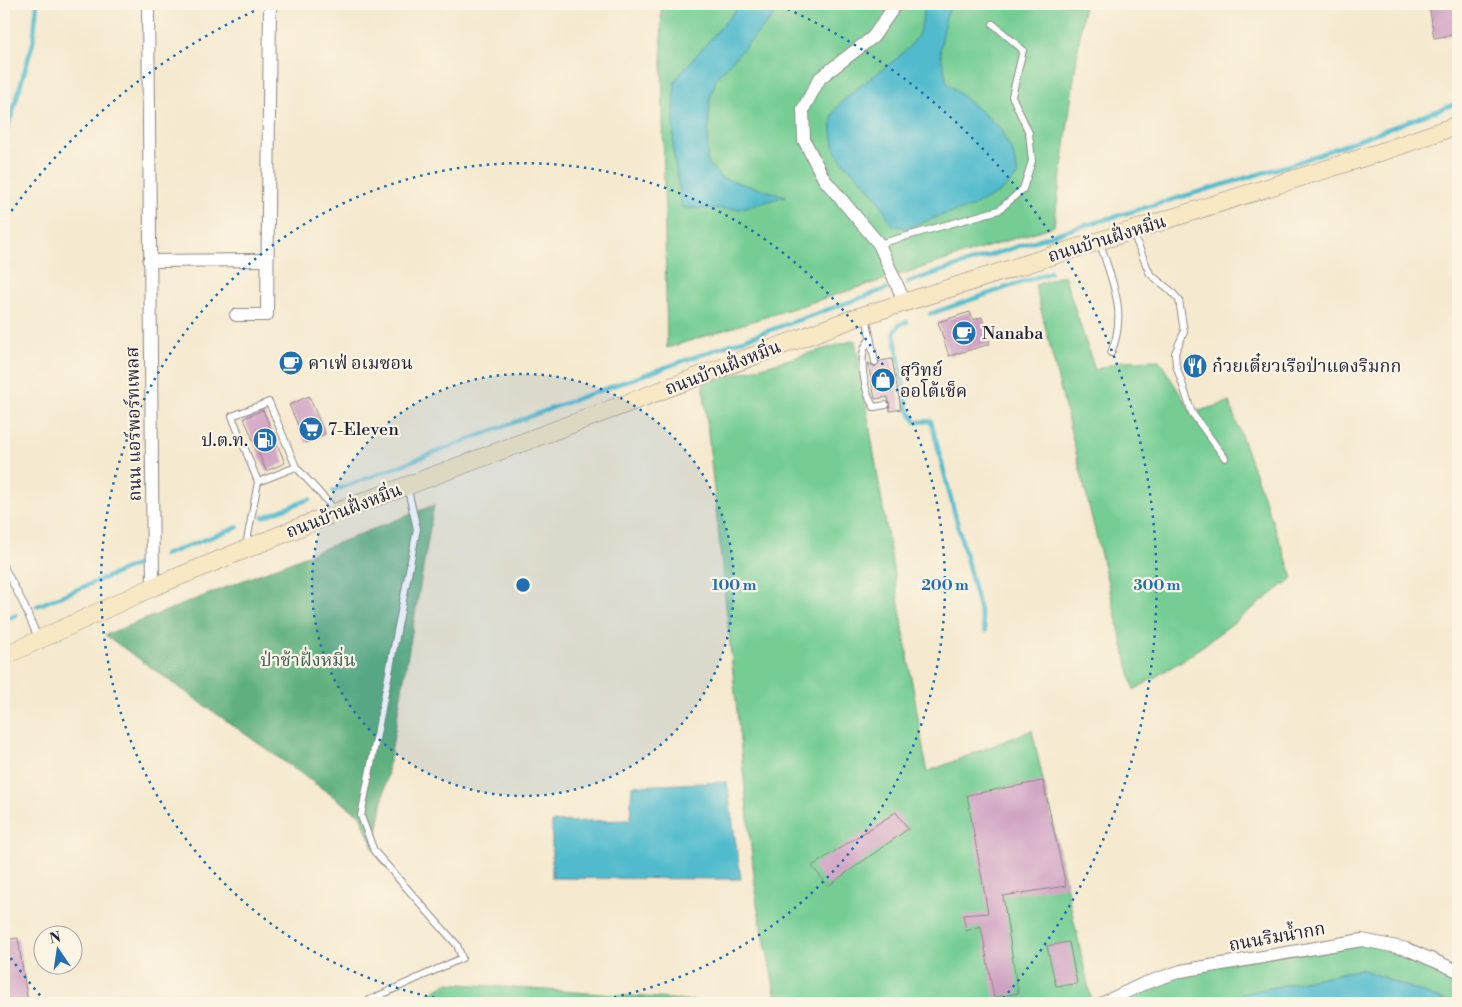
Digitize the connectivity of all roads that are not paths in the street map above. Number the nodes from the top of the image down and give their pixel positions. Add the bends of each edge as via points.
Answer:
1 (148, 4) edge
2 (270, 4) edge
3 (894, 4) edge
4 (993, 24) dead end
5 (1458, 125) edge
6 (1132, 232) junction
7 (1100, 242) junction
8 (879, 244) junction
9 (267, 260) junction
10 (149, 261) junction
11 (904, 301) junction
12 (866, 314) junction
13 (236, 315) dead end
14 (870, 339) junction
15 (1111, 353) dead end
16 (874, 362) dead end
17 (886, 406) dead end
18 (1225, 458) dead end
19 (296, 467) junction
20 (258, 482) junction
21 (407, 486) junction
22 (337, 512) junction
23 (245, 550) junction
24 (4, 567) edge
25 (153, 587) junction
26 (39, 640) junction
27 (4, 656) edge
28 (1458, 971) edge
29 (363, 1003) edge
30 (1102, 1003) edge

1 - 10 street, ถนน แอร์พอร์ทเพลส
2 - 9 street
3 - 8 street via 873,37 820,78 803,109 804,140 824,179
4 - 8 lane via 1023,50 1012,96 1029,133 1032,160 1022,189 999,210
5 - 6 street, ถนนบ้านฝั่งหมิ่น
6 - 7 street, ถนนบ้านฝั่งหมิ่น
6 - 18 lane via 1150,274 1179,300 1184,332 1175,353 1176,365 1192,413
7 - 11 street, ถนนบ้านฝั่งหมิ่น
7 - 15 lane via 1119,313 1120,327
8 - 11 street
9 - 10 street
9 - 13 street via 267,315
10 - 25 street, ถนน แอร์พอร์ทเพลส
11 - 12 street, ถนนบ้านฝั่งหมิ่น
12 - 14 lane
12 - 21 street, ถนนบ้านฝั่งหมิ่น
14 - 16 lane
14 - 17 lane via 864,348 863,363 870,400 874,407
19 - 20 lane
19 - 20 lane via 269,402 232,416
19 - 22 lane
20 - 23 lane
21 - 22 street, ถนนบ้านฝั่งหมิ่น
21 - 29 lane via 417,529 361,816 374,851 457,945 462,958
22 - 23 street, ถนนบ้านฝั่งหมิ่น
23 - 25 street, ถนนบ้านฝั่งหมิ่น
24 - 26 lane
25 - 26 street, ถนนบ้านฝั่งหมิ่น
26 - 27 street, ถนนบ้านฝั่งหมิ่น
28 - 30 street, ถนนริมน้ำกก via 1407,949 1362,940 1181,971

